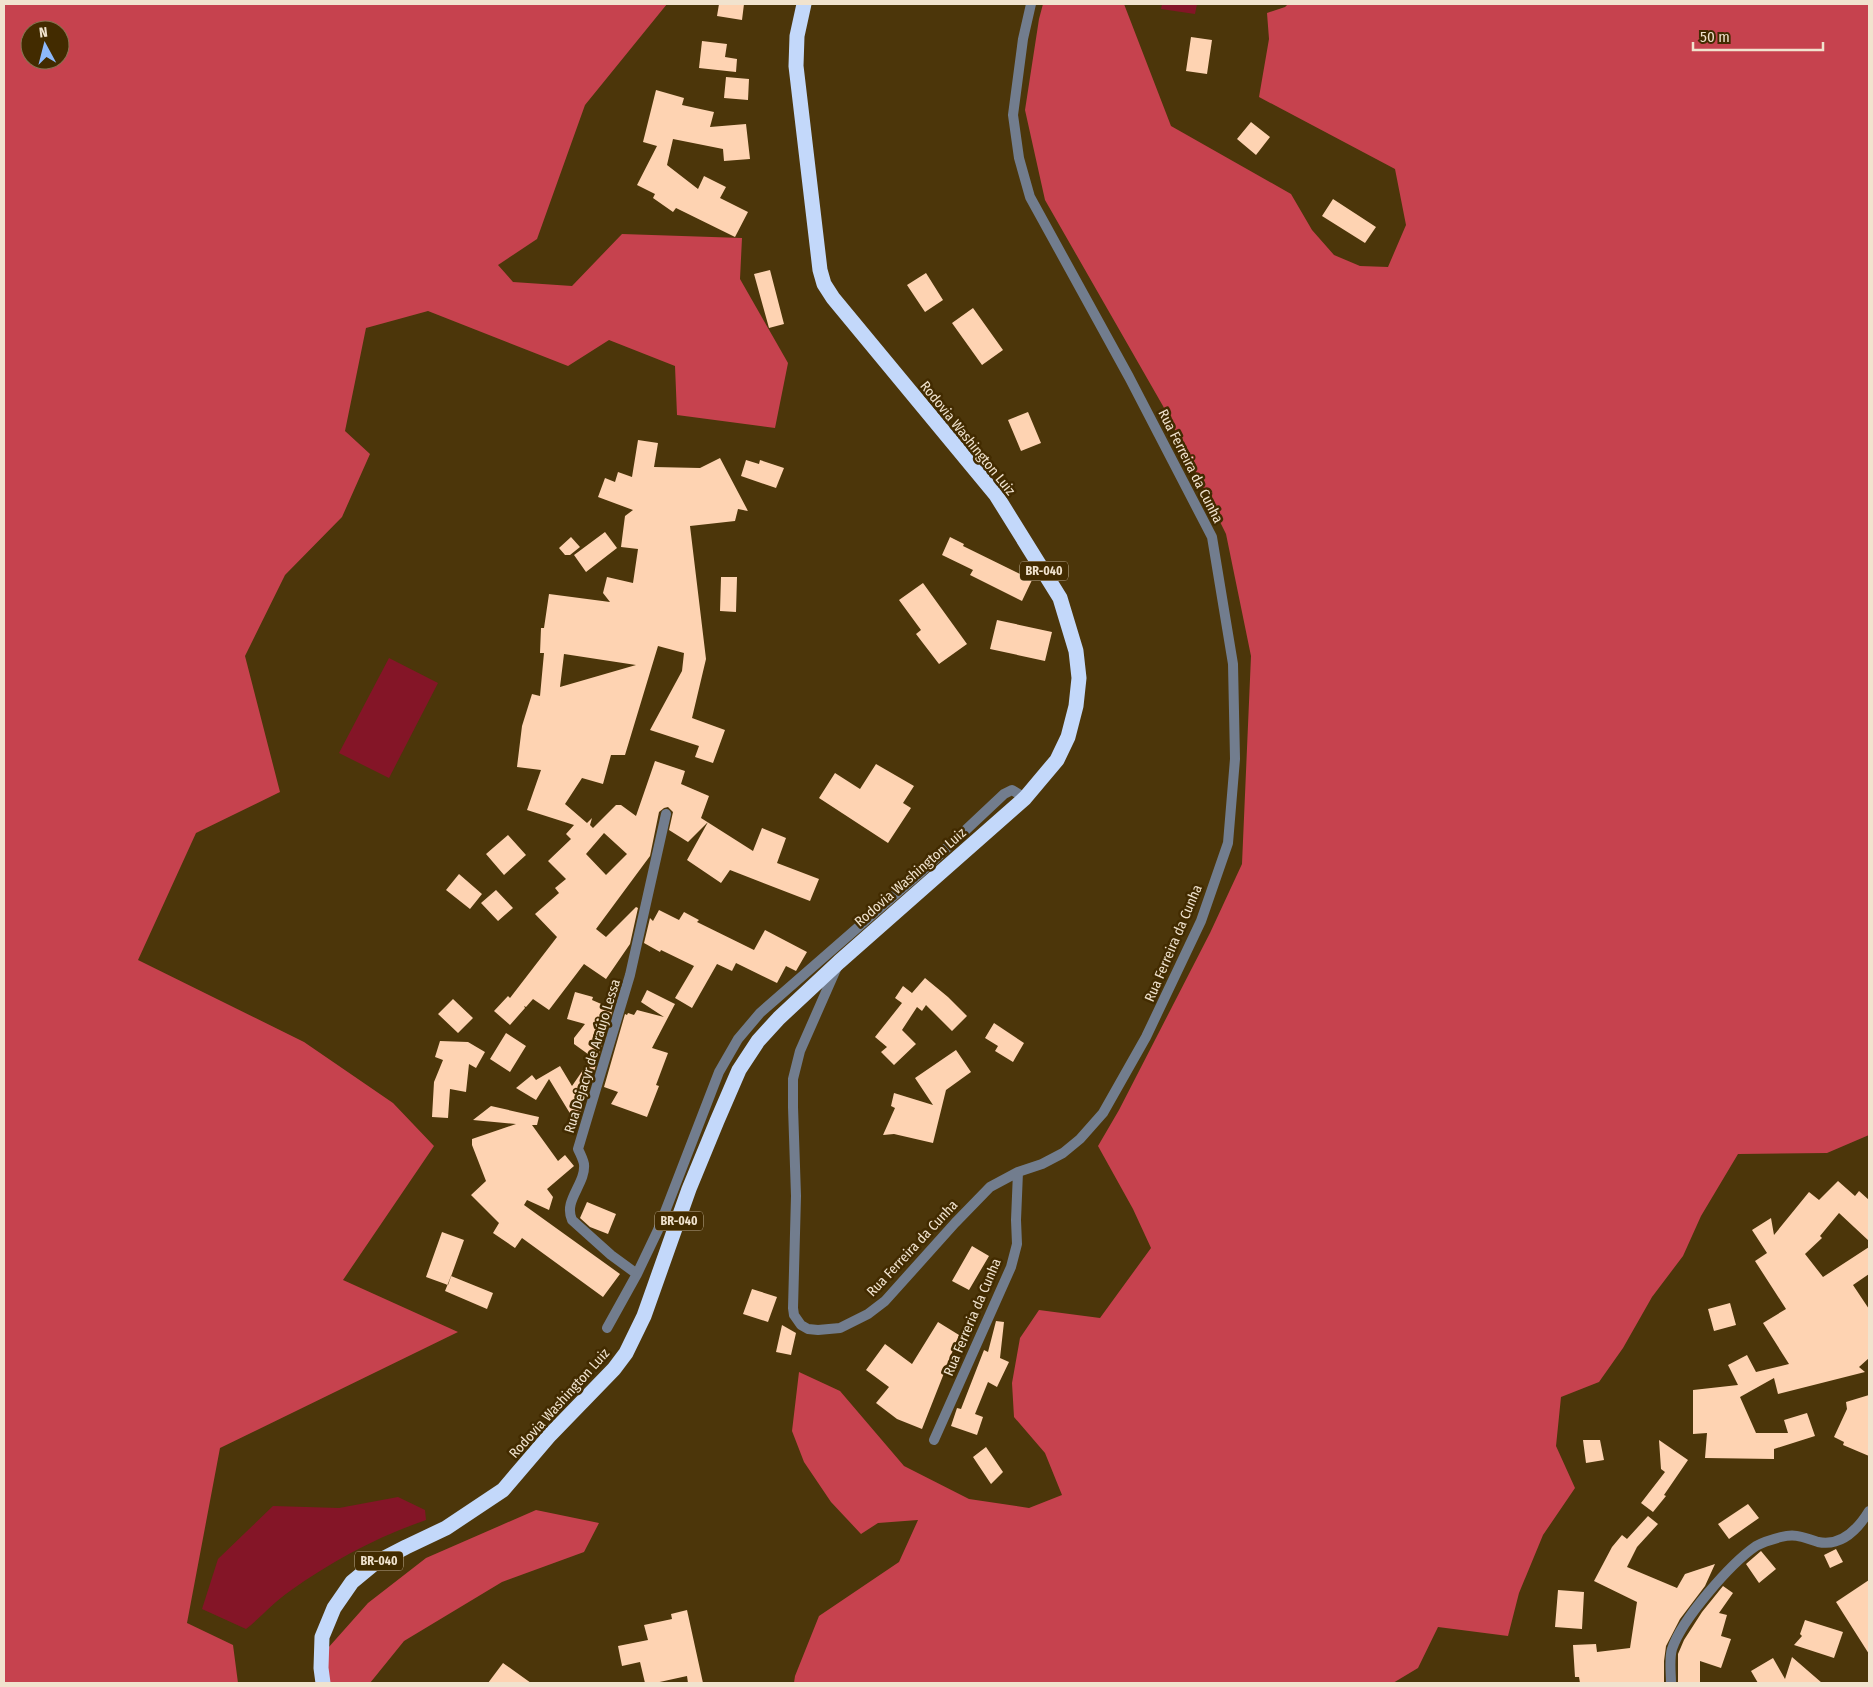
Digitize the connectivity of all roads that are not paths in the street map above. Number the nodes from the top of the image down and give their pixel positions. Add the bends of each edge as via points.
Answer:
1 (804, 4) edge
2 (1031, 4) edge
3 (1025, 798) junction
4 (666, 814) dead end
5 (980, 815) junction
6 (992, 827) junction
7 (924, 878) junction
8 (839, 962) junction
9 (1018, 1172) junction
10 (658, 1230) junction
11 (674, 1235) junction
12 (637, 1274) junction
13 (607, 1328) dead end
14 (934, 1440) dead end
15 (1869, 1511) edge
16 (323, 1683) edge
17 (1671, 1683) edge

1 - 3 highway, Rodovia Washington Luiz / BR-040 via 797,36 796,66 824,284 996,495 1060,598 1070,625 1079,678 1068,737 1057,760
2 - 9 street, Rua Ferreira da Cunha via 1012,115 1019,158 1030,197 1212,537 1232,664 1235,759 1228,843 1200,921 1146,1037 1103,1113 1080,1139 1063,1153
3 - 5 street via 1012,790
3 - 6 highway, Rodovia Washington Luiz / BR-040
4 - 12 street, Rua Dejacyr de Araújo Lessa via 630,975 578,1149 584,1163 582,1178 569,1207 572,1220
5 - 6 street
5 - 7 street
6 - 7 highway, Rodovia Washington Luiz / BR-040
7 - 8 highway, Rodovia Washington Luiz / BR-040
7 - 10 street via 760,1013 738,1039 719,1072
8 - 9 street, Rua Ferreira da Cunha via 800,1051 793,1079 796,1196 793,1308 797,1321 808,1329 829,1330 868,1314 885,1301 990,1187
8 - 11 highway, Rodovia Washington Luiz / BR-040 via 779,1018 758,1041 739,1070 689,1189
9 - 14 street, Rua Ferreria da Cunha via 1017,1244 1011,1266
10 - 11 street
10 - 12 street
11 - 16 highway, Rodovia Washington Luiz / BR-040 via 626,1354 503,1490 446,1528 375,1563 352,1582 334,1608 322,1637
12 - 13 street
15 - 17 street via 1857,1529 1835,1542 1819,1542 1799,1535 1781,1537 1757,1546 1735,1564 1687,1619 1672,1650

